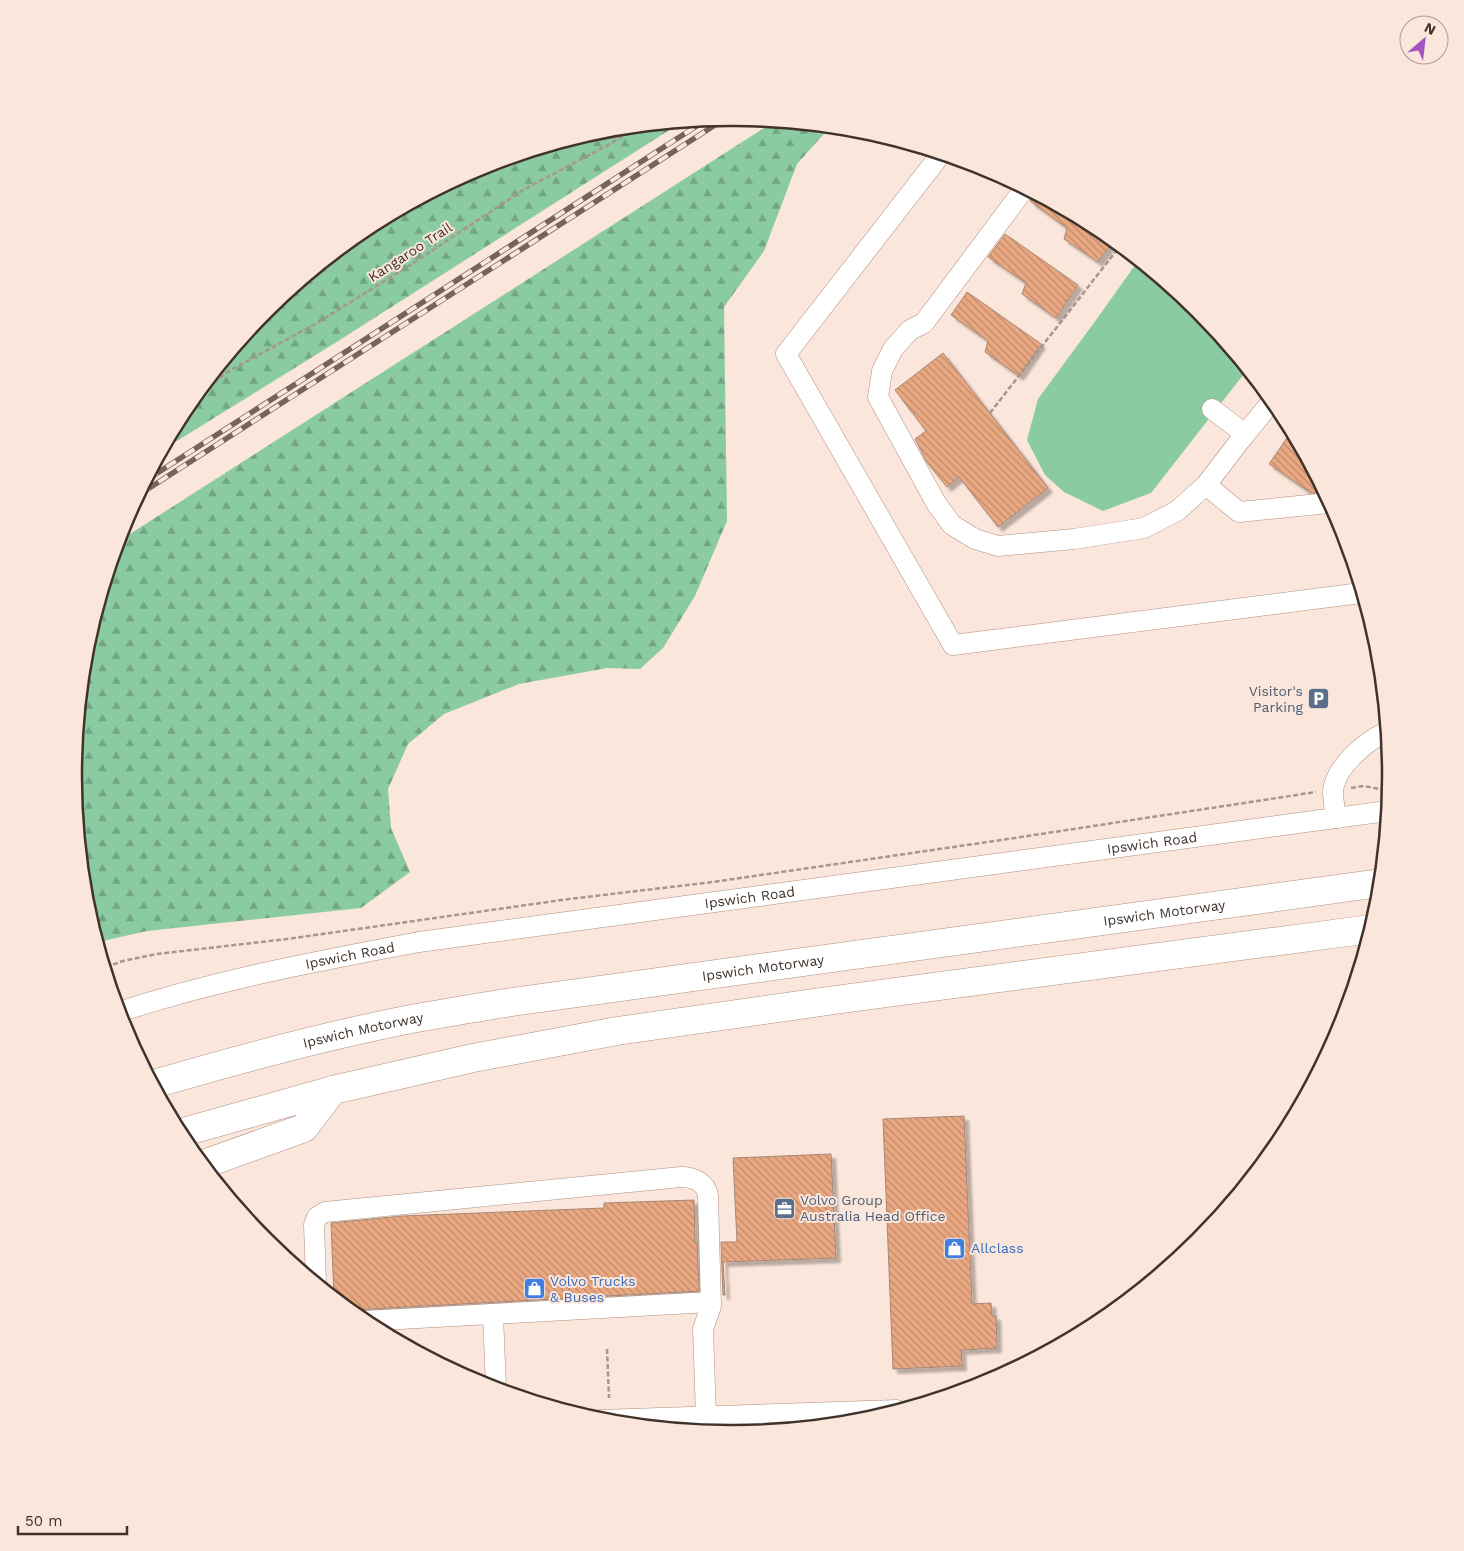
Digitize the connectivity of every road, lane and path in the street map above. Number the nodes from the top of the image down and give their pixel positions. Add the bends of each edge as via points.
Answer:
1 (623, 135) edge
2 (937, 159) edge
3 (1020, 194) edge
4 (1116, 252) edge
5 (217, 380) edge
6 (1267, 408) edge
7 (1212, 409) dead end
8 (990, 413) dead end
9 (1243, 437) junction
10 (1206, 485) junction
11 (1322, 504) edge
12 (1355, 594) edge
13 (1380, 736) edge
14 (1359, 787) dead end
15 (1381, 789) edge
16 (1310, 793) dead end
17 (1380, 812) edge
18 (1336, 818) junction
19 (1372, 884) edge
20 (1363, 929) edge
21 (111, 965) edge
22 (127, 1010) edge
23 (160, 1082) edge
24 (333, 1090) junction
25 (189, 1131) edge
26 (210, 1162) edge
27 (316, 1274) edge
28 (711, 1302) junction
29 (493, 1314) junction
30 (378, 1320) edge
31 (607, 1349) dead end
32 (496, 1381) edge
33 (609, 1398) dead end
34 (843, 1415) edge
35 (706, 1417) junction
36 (646, 1419) edge

1 - 5 path, Kangaroo Trail via 523,190 374,288
2 - 12 street via 786,354 954,644
3 - 10 street via 924,323 910,330 893,349 882,371 878,398 936,503 952,525 975,539 998,546 1144,528 1177,512
4 - 8 path
6 - 9 street
7 - 9 street via 1245,434
9 - 10 street
10 - 11 street via 1239,512
13 - 18 street via 1360,748 1338,777 1333,790
14 - 15 path
16 - 21 path via 712,882 157,954
17 - 18 street, Ipswich Road
18 - 22 street, Ipswich Road via 418,942 276,971
19 - 23 highway, Ipswich Motorway via 512,1002 410,1019 322,1039
20 - 24 highway via 617,1031 473,1058
24 - 25 highway
24 - 26 highway via 304,1128
27 - 28 street via 314,1227 316,1219 325,1212 688,1177 703,1185 707,1193
28 - 29 street
28 - 35 street via 703,1329
29 - 30 street
29 - 32 street
31 - 33 path
34 - 35 street
35 - 36 street

